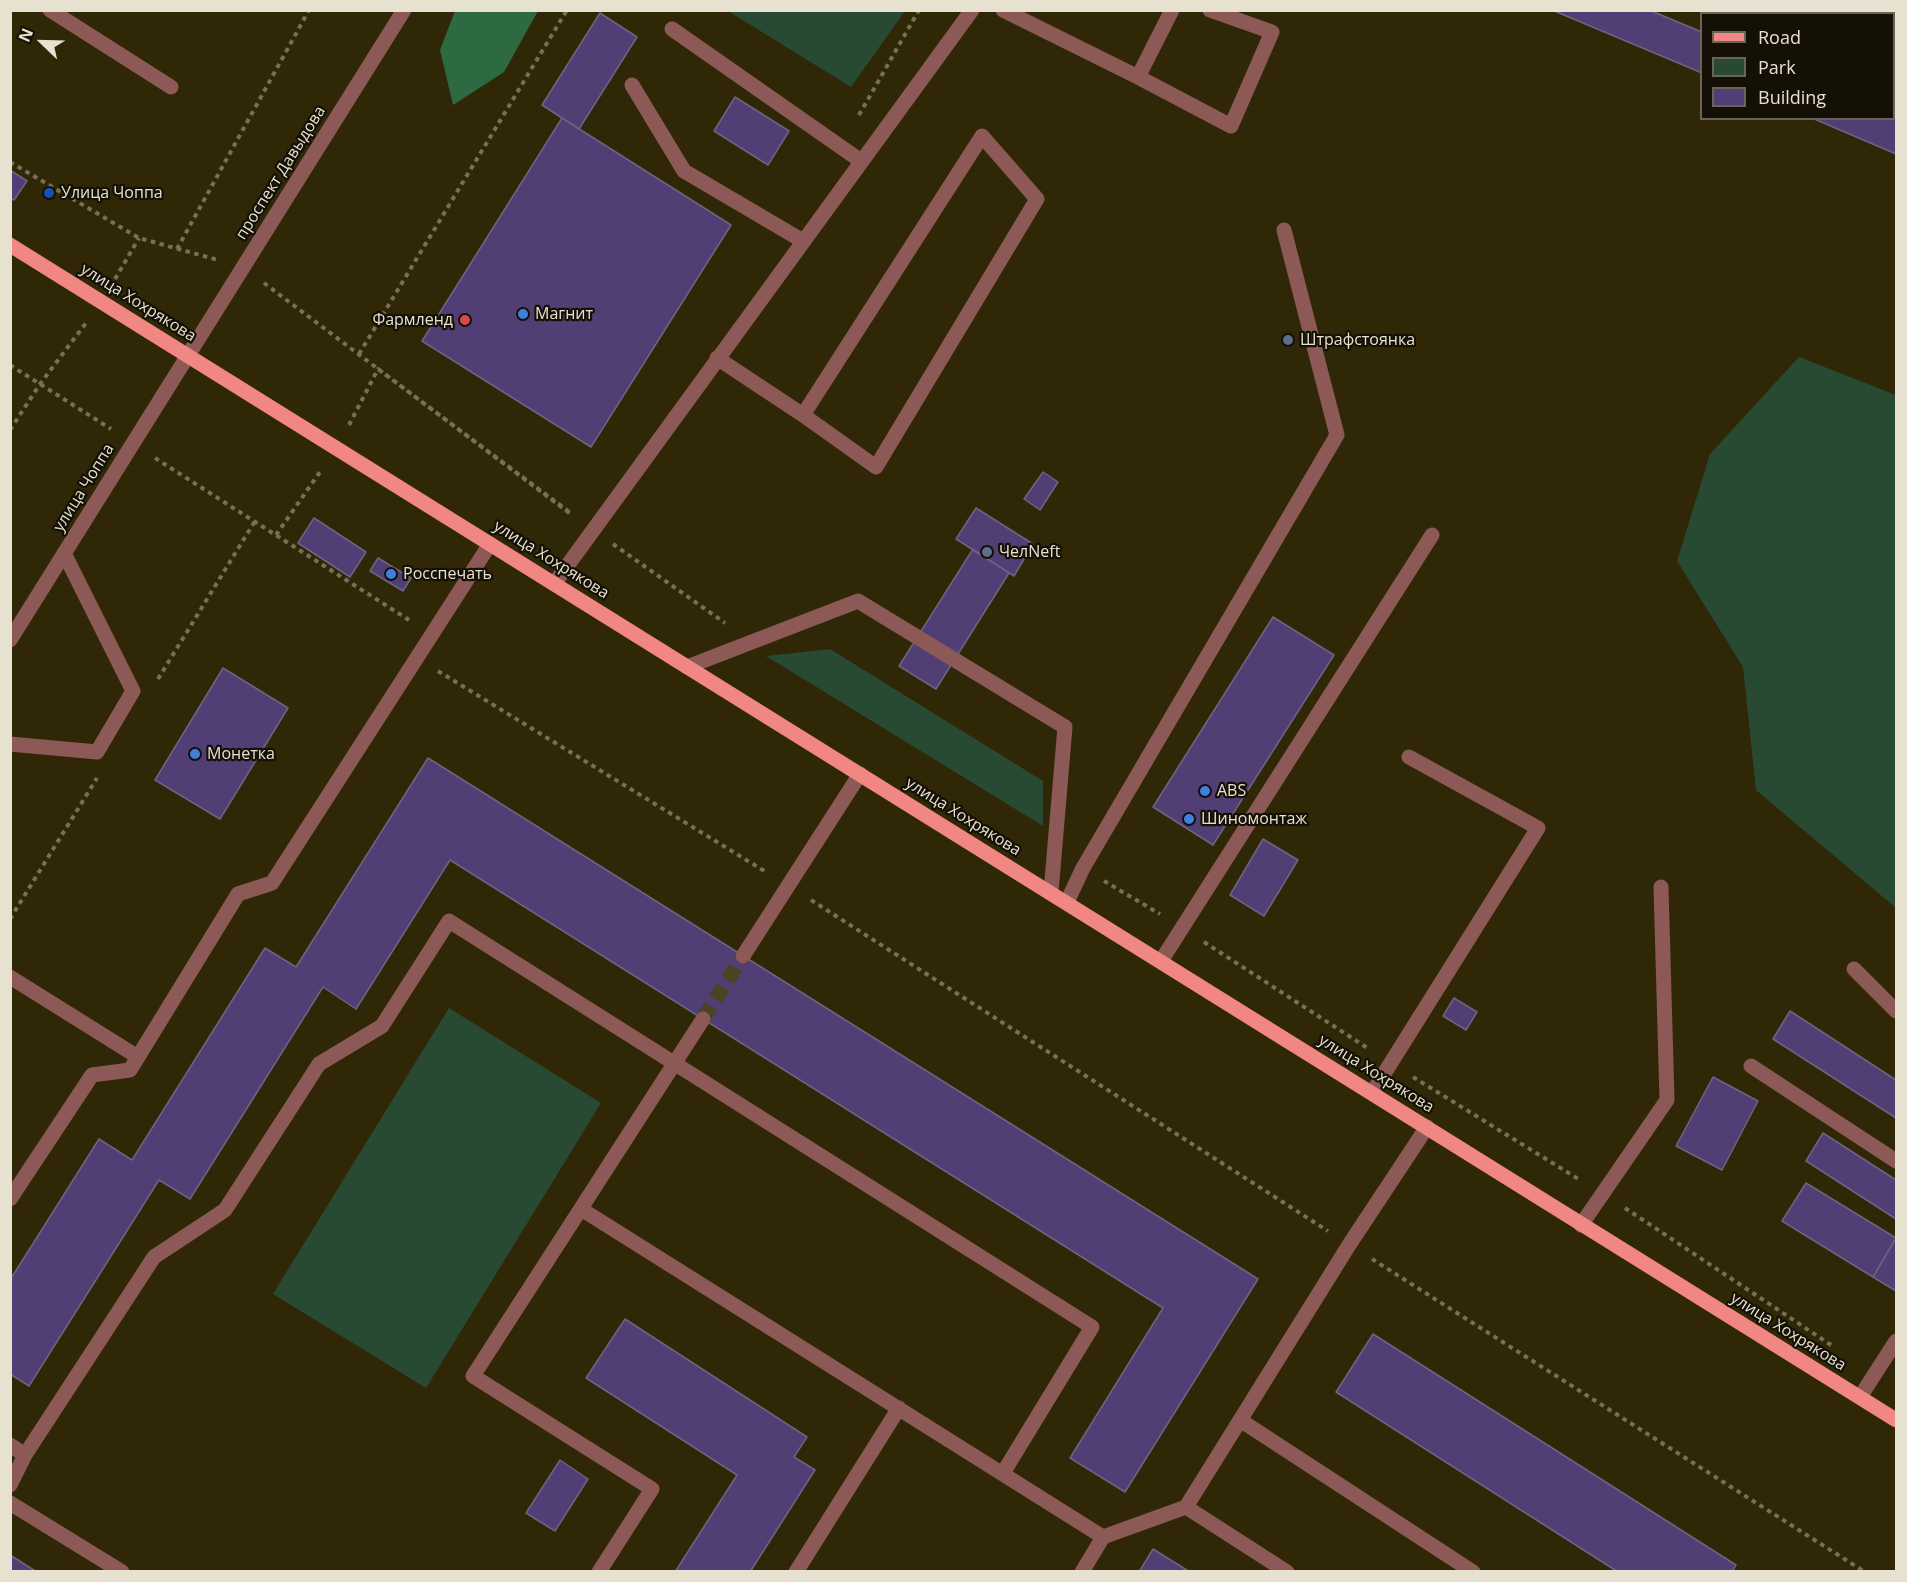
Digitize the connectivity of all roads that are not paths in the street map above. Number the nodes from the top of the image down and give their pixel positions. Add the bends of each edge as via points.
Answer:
1 (50, 10) edge
2 (404, 10) edge
3 (972, 10) edge
4 (1003, 10) edge
5 (1172, 10) edge
6 (1210, 10) edge
7 (672, 29) dead end
8 (1138, 77) junction
9 (632, 85) dead end
10 (171, 87) dead end
11 (861, 161) junction
12 (1284, 230) dead end
13 (803, 241) junction
14 (10, 245) edge
15 (188, 355) junction
16 (717, 358) junction
17 (803, 415) junction
18 (1432, 535) dead end
19 (490, 544) junction
20 (64, 553) junction
21 (554, 584) junction
22 (10, 640) edge
23 (687, 667) junction
24 (10, 744) edge
25 (1409, 757) dead end
26 (860, 774) junction
27 (1661, 887) dead end
28 (1051, 892) junction
29 (1067, 902) junction
30 (743, 956) tunnel mouth
31 (1161, 961) junction
32 (1854, 969) dead end
33 (12, 982) edge
34 (1896, 1011) edge
35 (703, 1019) tunnel mouth
36 (138, 1057) junction
37 (674, 1063) junction
38 (1751, 1066) dead end
39 (1372, 1093) junction
40 (1427, 1127) junction
41 (1896, 1161) edge
42 (10, 1199) edge
43 (581, 1209) junction
44 (1581, 1225) junction
45 (1896, 1341) edge
46 (1860, 1397) junction
47 (898, 1408) junction
48 (1240, 1420) junction
49 (1896, 1420) edge
50 (10, 1445) edge
51 (25, 1455) junction
52 (1003, 1473) junction
53 (10, 1485) edge
54 (10, 1503) edge
55 (1186, 1507) junction
56 (1103, 1538) junction
57 (1280, 1570) edge
58 (122, 1572) edge
59 (599, 1572) edge
60 (796, 1572) edge
61 (1082, 1572) edge
62 (1473, 1572) edge

1 - 10 street
2 - 15 street, проспект Давыдова
3 - 11 street
4 - 8 street
5 - 8 street
6 - 8 street via 1272,32 1232,126
7 - 11 street
9 - 13 street via 684,171
11 - 13 street
12 - 29 street via 1337,435 1083,868
13 - 16 street
14 - 15 main road, улица Хохрякова
15 - 19 main road, улица Хохрякова
15 - 20 street, улица Чоппа
16 - 17 street
16 - 21 street
17 - 17 street via 876,467 1037,199 982,136
18 - 31 street
19 - 21 main road, улица Хохрякова
19 - 36 street via 272,883 238,894
20 - 22 street, улица Чоппа
20 - 24 street via 133,691 97,752
21 - 23 main road, улица Хохрякова
23 - 26 main road, улица Хохрякова
23 - 28 street via 858,601 1065,727
25 - 39 street via 1538,828
26 - 28 main road, улица Хохрякова
26 - 30 street
27 - 44 street via 1667,1100
28 - 29 main road, улица Хохрякова
29 - 31 main road, улица Хохрякова
31 - 39 main road, улица Хохрякова
32 - 34 street
33 - 36 street
35 - 37 street
36 - 42 street via 130,1070 92,1075
37 - 43 street
37 - 51 street via 449,921 382,1026 319,1064 225,1210 154,1257
37 - 52 street via 1092,1327
38 - 41 street
39 - 40 main road, улица Хохрякова
40 - 44 main road, улица Хохрякова
40 - 48 street
43 - 47 street
43 - 59 street via 473,1376 652,1490
44 - 46 main road, улица Хохрякова
45 - 46 street
46 - 49 main road, улица Хохрякова
47 - 52 street
47 - 60 street
48 - 55 street
48 - 62 street
50 - 51 street
51 - 53 street
52 - 56 street
54 - 58 street
55 - 56 street
55 - 57 street
56 - 61 street

